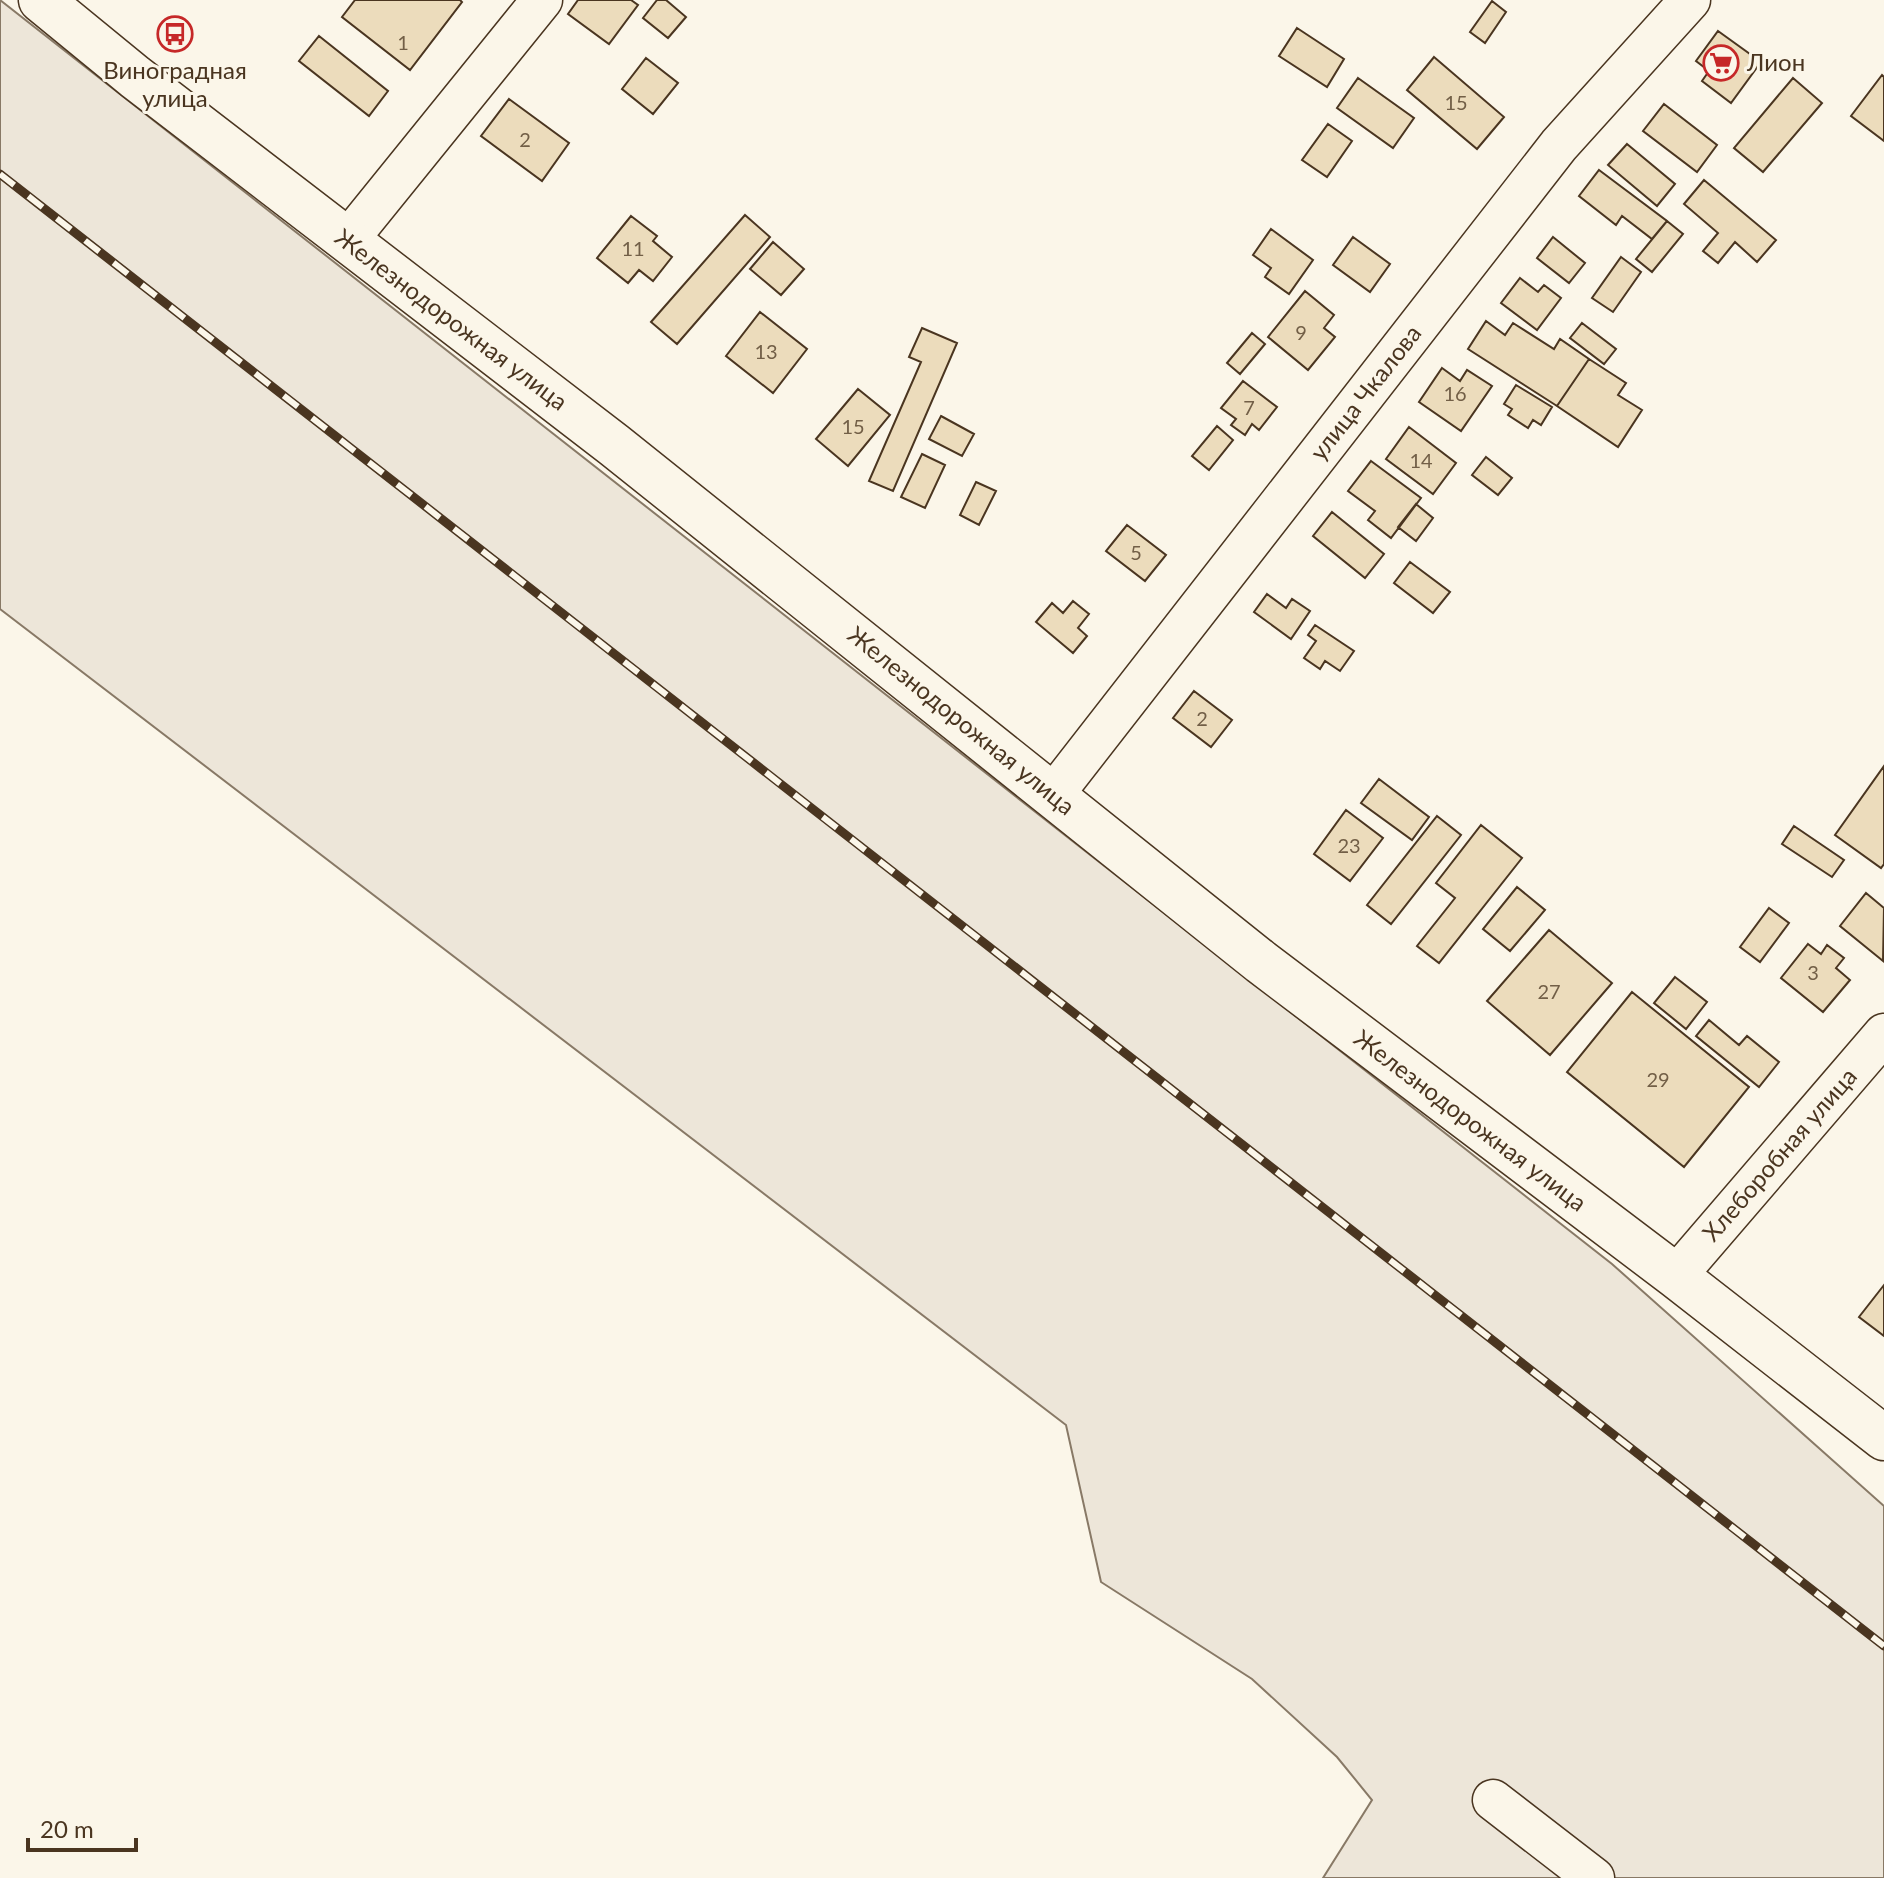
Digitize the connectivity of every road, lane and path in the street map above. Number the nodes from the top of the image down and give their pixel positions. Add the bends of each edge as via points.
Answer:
1 (41, 0) edge
2 (542, 0) edge
3 (1690, 0) edge
4 (347, 241) junction
5 (1053, 795) junction
6 (1884, 1034) edge
7 (1676, 1276) junction
8 (1884, 1438) edge
9 (1493, 1800) dead end
10 (1594, 1878) edge

1 - 4 main road, Железнодорожная улица
2 - 4 street
3 - 5 street, улица Чкалова via 1559,145
4 - 5 main road, Железнодорожная улица via 614,445
5 - 7 main road, Железнодорожная улица via 1363,1041
6 - 7 street, Хлеборобная улица
7 - 8 main road, Железнодорожная улица
9 - 10 street

